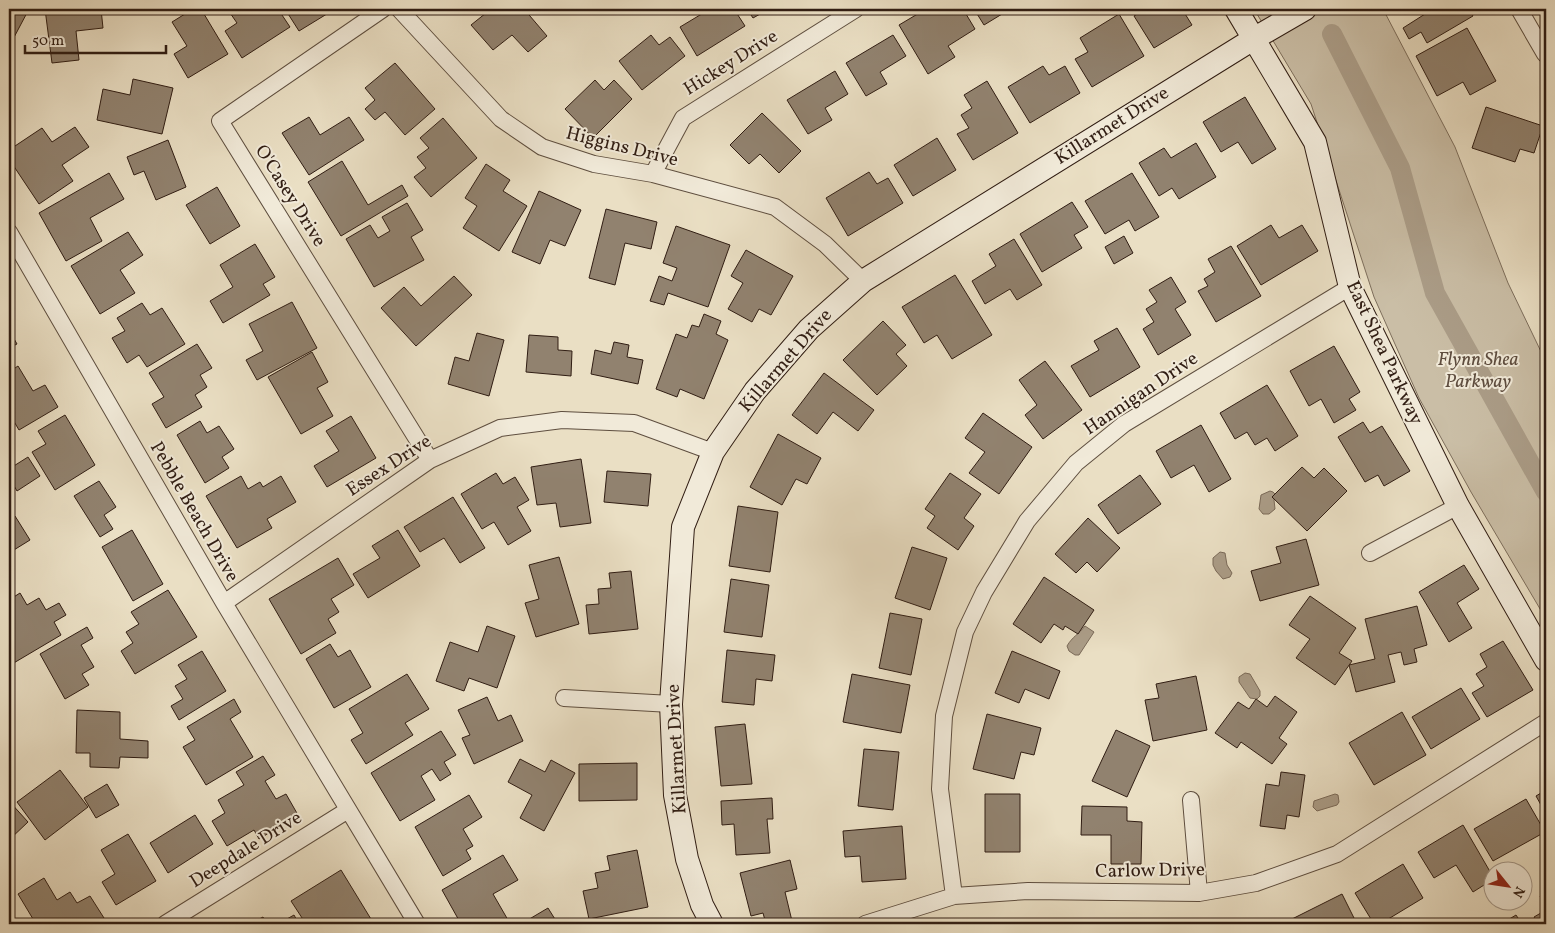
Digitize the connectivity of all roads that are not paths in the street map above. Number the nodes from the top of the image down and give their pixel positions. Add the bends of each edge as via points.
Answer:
1 (383, 9) edge
2 (398, 9) edge
3 (856, 9) edge
4 (1236, 9) edge
5 (1306, 9) edge
6 (1519, 9) edge
7 (1255, 38) junction
8 (1545, 54) edge
9 (653, 174) junction
10 (9, 232) edge
11 (863, 281) junction
12 (1350, 287) junction
13 (713, 452) junction
14 (430, 460) junction
15 (1458, 506) junction
16 (1370, 553) dead end
17 (224, 603) junction
18 (1546, 660) edge
19 (564, 698) dead end
20 (671, 704) junction
21 (1546, 722) edge
22 (1191, 800) dead end
23 (348, 810) junction
24 (1198, 892) junction
25 (954, 896) junction
26 (165, 924) edge
27 (417, 924) edge
28 (712, 924) edge
29 (865, 924) edge

1 - 14 street, O'Casey Drive via 220,121
2 - 9 street, Higgins Drive via 501,119 542,147 594,164
3 - 9 street, Hickey Drive via 683,118
4 - 7 street, East Shea Parkway
5 - 7 street, Killarmet Drive
6 - 8 street
7 - 11 street, Killarmet Drive
7 - 12 street, East Shea Parkway via 1315,142
9 - 11 street, Higgins Drive via 774,207 825,244
10 - 17 street, Pebble Beach Drive
11 - 13 street, Killarmet Drive via 803,336 755,391
12 - 15 street, East Shea Parkway
12 - 25 street, Hannigan Drive via 1124,424 1076,463 1027,521 984,592 965,632 944,716 940,789
13 - 14 street, Essex Drive via 634,423 562,420 500,428
13 - 20 street, Killarmet Drive via 683,527
14 - 17 street, Essex Drive
15 - 16 street
15 - 18 street, East Shea Parkway
17 - 23 street, Pebble Beach Drive
19 - 20 street
20 - 28 street, Killarmet Drive via 675,795 688,859 702,905
21 - 24 street, Carlow Drive via 1337,854 1256,883
22 - 24 street
23 - 26 street, Deepdale Drive
23 - 27 street, Pebble Beach Drive
24 - 25 street, Carlow Drive via 1028,891
25 - 29 street, Carlow Drive

